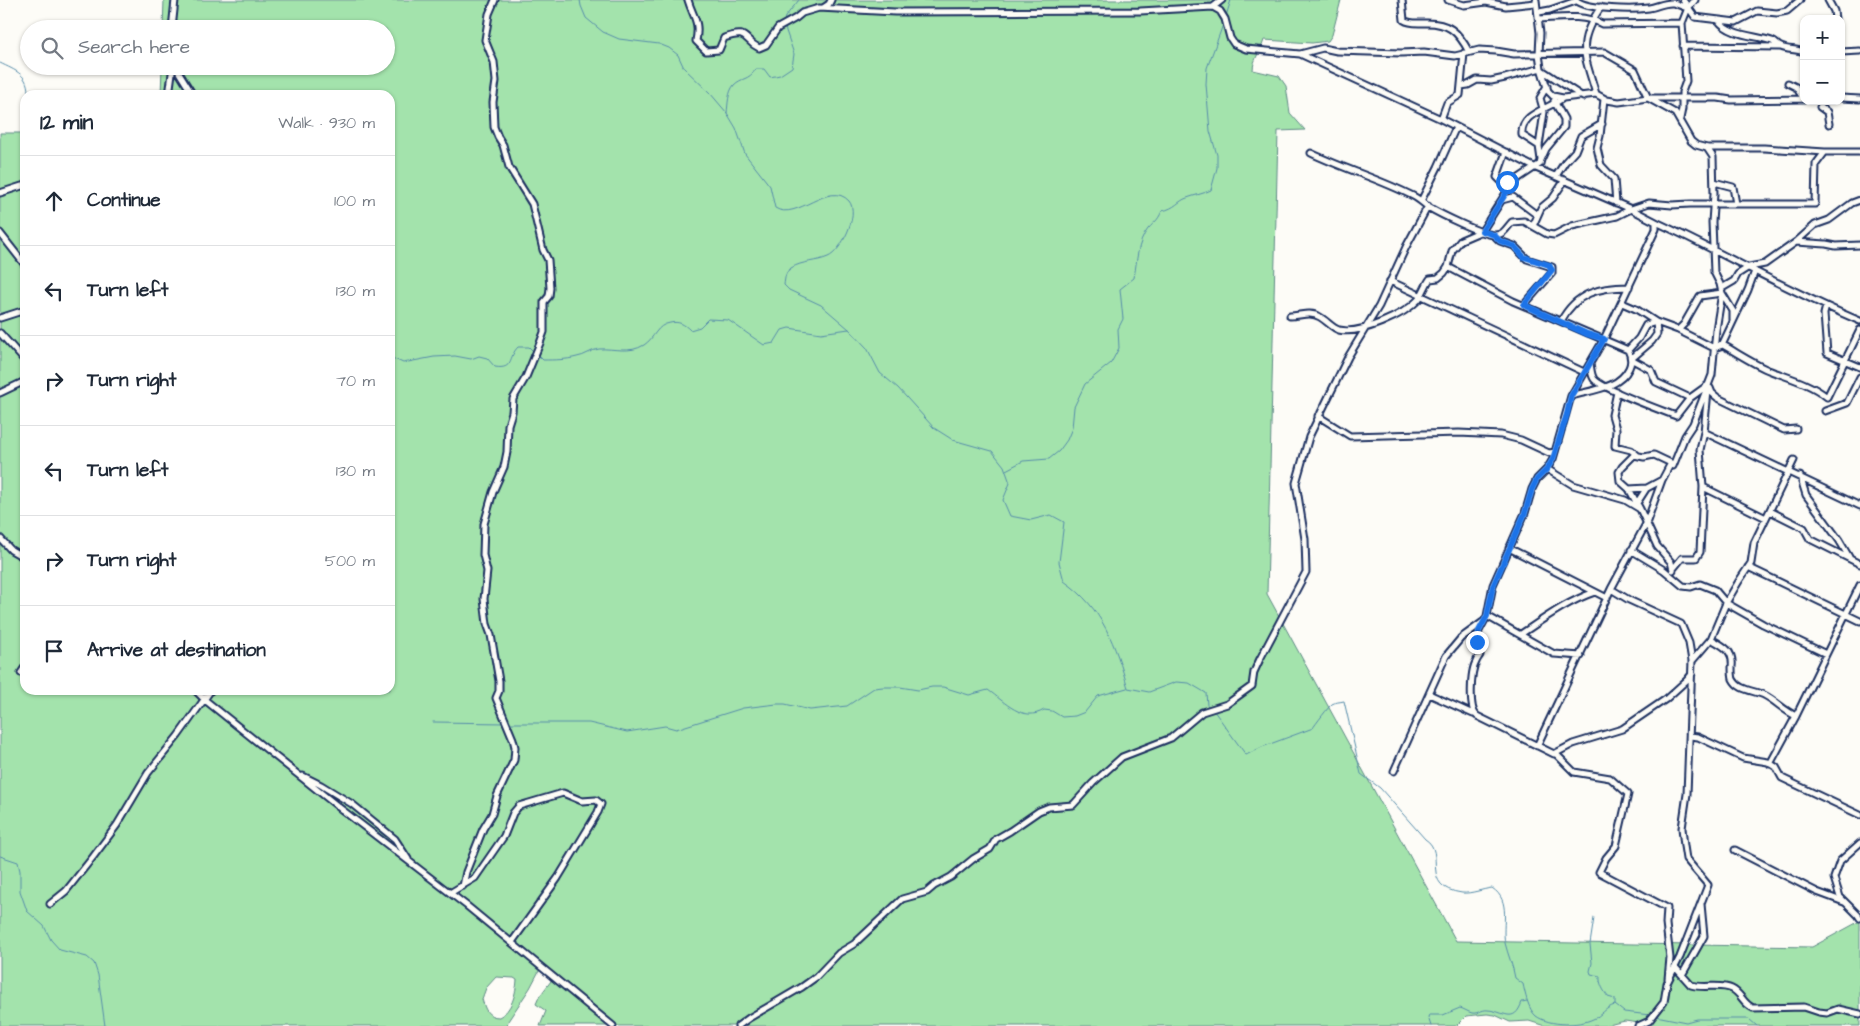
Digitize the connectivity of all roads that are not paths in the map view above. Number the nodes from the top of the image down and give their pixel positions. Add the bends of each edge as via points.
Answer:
1 (175, 0) edge
2 (495, 0) edge
3 (688, 0) edge
4 (832, 0) edge
5 (1222, 0) edge
6 (1402, 0) edge
7 (1448, 0) edge
8 (1683, 0) edge
9 (1695, 0) edge
10 (1800, 0) edge
11 (1828, 0) edge
12 (1536, 1) edge
13 (1576, 1) edge
14 (1213, 7) junction
15 (1602, 7) junction
16 (822, 8) junction
17 (1688, 8) junction
18 (1539, 12) junction
19 (1834, 15) edge
20 (1593, 19) junction
21 (173, 20) edge
22 (1539, 20) junction
23 (1718, 20) junction
24 (1682, 23) junction
25 (1683, 46) junction
26 (1781, 47) junction
27 (1800, 50) edge
28 (1860, 51) edge
29 (1466, 52) junction
30 (1584, 52) junction
31 (1845, 52) edge
32 (1300, 54) junction
33 (1539, 54) junction
34 (1542, 69) junction
35 (172, 75) edge
36 (180, 75) edge
37 (1788, 83) dead end
38 (1461, 86) junction
39 (1547, 86) junction
40 (170, 90) edge
41 (190, 90) edge
42 (1550, 94) junction
43 (1596, 94) junction
44 (1583, 96) junction
45 (1563, 98) junction
46 (1604, 98) junction
47 (1648, 98) junction
48 (1845, 98) edge
49 (1683, 99) junction
50 (1860, 99) edge
51 (1556, 104) junction
52 (1820, 107) dead end
53 (1543, 110) junction
54 (1441, 118) junction
55 (1680, 119) junction
56 (1602, 124) junction
57 (1829, 124) dead end
58 (1456, 127) junction
59 (1539, 146) junction
60 (1707, 148) junction
61 (1506, 152) junction
62 (1825, 152) junction
63 (1860, 152) edge
64 (1311, 153) dead end
65 (1541, 160) junction
66 (1536, 168) junction
67 (1556, 176) junction
68 (1566, 180) junction
69 (1513, 182) junction
70 (1714, 182) junction
71 (20, 186) edge
72 (0, 192) edge
73 (1421, 200) junction
74 (1860, 200) edge
75 (1500, 201) junction
76 (1616, 202) junction
77 (1713, 204) junction
78 (1736, 204) junction
79 (1428, 206) junction
80 (1631, 209) junction
81 (1537, 215) junction
82 (1656, 222) junction
83 (1533, 226) junction
84 (1482, 231) junction
85 (0, 233) edge
86 (1494, 235) junction
87 (1796, 242) junction
88 (1860, 245) edge
89 (1713, 249) junction
90 (20, 258) edge
91 (1448, 267) junction
92 (1749, 267) junction
93 (1755, 271) junction
94 (1390, 281) junction
95 (1628, 287) junction
96 (1722, 291) junction
97 (1421, 295) junction
98 (1622, 303) junction
99 (1524, 305) junction
100 (1826, 306) junction
101 (20, 312) edge
102 (1290, 316) dead end
103 (0, 318) edge
104 (1733, 320) junction
105 (1561, 321) junction
106 (1860, 321) edge
107 (1656, 322) junction
108 (1367, 327) junction
109 (1678, 330) junction
110 (1860, 330) edge
111 (0, 333) edge
112 (1604, 339) junction
113 (1714, 348) junction
114 (1628, 350) junction
115 (20, 355) edge
116 (1631, 359) junction
117 (1846, 360) junction
118 (1590, 364) junction
119 (1860, 367) edge
120 (1584, 372) junction
121 (1860, 378) edge
122 (20, 384) edge
123 (1709, 385) junction
124 (1608, 387) junction
125 (1617, 392) junction
126 (0, 393) edge
127 (1571, 396) junction
128 (1690, 398) junction
129 (1825, 411) dead end
130 (1318, 416) junction
131 (1796, 429) dead end
132 (1704, 432) junction
133 (1555, 452) junction
134 (1637, 455) junction
135 (1794, 460) dead end
136 (1673, 464) junction
137 (1547, 469) junction
138 (1789, 472) junction
139 (1800, 476) junction
140 (1662, 480) junction
141 (1647, 488) junction
142 (1703, 488) junction
143 (1629, 489) junction
144 (1637, 503) junction
145 (1860, 506) edge
146 (1640, 509) junction
147 (1770, 511) junction
148 (1766, 518) junction
149 (1646, 524) junction
150 (0, 538) edge
151 (1509, 548) junction
152 (1631, 550) junction
153 (20, 555) edge
154 (1849, 557) junction
155 (1860, 564) edge
156 (1748, 567) junction
157 (1673, 569) junction
158 (1674, 578) junction
159 (1860, 585) edge
160 (1612, 589) junction
161 (1595, 592) junction
162 (1607, 598) junction
163 (1726, 604) junction
164 (1847, 614) junction
165 (1486, 618) junction
166 (1860, 620) edge
167 (1521, 634) junction
168 (1711, 639) junction
169 (1826, 654) junction
170 (1581, 656) junction
171 (1692, 661) junction
172 (1692, 674) junction
173 (1429, 694) junction
174 (200, 695) edge
175 (208, 695) edge
176 (204, 700) junction
177 (1473, 714) junction
178 (1796, 716) junction
179 (1690, 736) junction
180 (1537, 746) junction
181 (1555, 753) junction
182 (1770, 764) junction
183 (294, 771) junction
184 (1394, 771) dead end
185 (1860, 815) edge
186 (1860, 843) edge
187 (1734, 850) dead end
188 (409, 862) junction
189 (463, 886) junction
190 (450, 893) junction
191 (1844, 902) junction
192 (50, 904) dead end
193 (1701, 904) junction
194 (1860, 918) edge
195 (512, 942) junction
196 (1675, 967) junction
197 (1682, 975) junction
198 (1668, 983) junction
199 (1858, 1013) edge
200 (1649, 1023) edge
201 (613, 1026) edge
202 (738, 1026) edge
203 (1638, 1026) edge

1 - 21 street
2 - 189 street via 485,38 494,62 496,81 494,127 512,173 532,204 548,260 550,288 544,302 544,332 526,377 513,399 504,467 484,524 483,555 487,571 484,598 500,681 496,698 513,739 514,760 483,829
3 - 16 street via 695,14 696,41 706,51 719,50 724,38 740,34 758,48 766,45 778,28 802,13
4 - 16 street
5 - 14 street
6 - 29 street via 1404,20 1441,24 1455,31
7 - 12 street via 1464,5 1486,2 1506,6
8 - 17 street
9 - 17 street
10 - 23 street via 1787,11 1757,12 1736,22
11 - 19 street
12 - 18 street
13 - 15 street
13 - 18 street
14 - 16 street via 1140,11 895,12
14 - 32 street via 1225,19 1234,44 1246,49
15 - 17 street via 1648,8 1672,3
15 - 20 street
17 - 23 street via 1695,17
17 - 24 street
18 - 22 street
20 - 22 street
20 - 24 street via 1602,24
20 - 30 street via 1584,41
22 - 33 street
23 - 26 street via 1733,31 1774,41
24 - 25 street
25 - 26 street
25 - 49 street via 1686,81
26 - 27 street
28 - 31 street
29 - 32 street via 1455,56 1424,52 1346,52 1323,48
29 - 33 street
29 - 38 street
30 - 33 street
30 - 43 street
30 - 47 street via 1604,52 1631,67 1639,76
32 - 54 street
33 - 34 street
34 - 38 street
34 - 39 street
34 - 44 street
35 - 40 street
36 - 41 street
37 - 49 street via 1796,87 1804,99
38 - 54 street via 1460,95 1446,103
39 - 42 street
39 - 53 street via 1540,98
42 - 45 street
42 - 51 street
43 - 44 street
43 - 46 street
44 - 45 street
45 - 51 street
46 - 47 street via 1619,102
46 - 56 street
47 - 49 street
47 - 55 street
48 - 50 street
49 - 55 street
51 - 53 street
51 - 65 street via 1564,119 1564,127
52 - 57 street via 1827,112
53 - 59 street
53 - 59 street via 1530,116 1522,131 1522,135
54 - 58 street
55 - 60 street via 1692,143
56 - 67 street via 1581,136 1575,151
56 - 76 street via 1597,148 1602,166 1614,179
58 - 61 street
58 - 73 street
59 - 65 street
60 - 62 street
60 - 70 street via 1713,157
61 - 66 street
61 - 69 street via 1497,175 1502,182
62 - 63 street
62 - 78 street via 1816,164 1815,204
64 - 73 street
65 - 66 street
66 - 67 street
66 - 69 street
67 - 68 street
68 - 76 street
68 - 81 street
69 - 75 street
70 - 77 street
70 - 78 street via 1733,187
71 - 72 street
73 - 79 street
74 - 87 street via 1815,225
75 - 81 street via 1513,196
75 - 84 street
76 - 80 street
77 - 78 street
77 - 80 street via 1654,202
77 - 89 street
79 - 84 street via 1467,227
79 - 94 street
80 - 82 street
80 - 83 street via 1617,216 1572,226 1554,235
81 - 83 street
82 - 89 street
82 - 95 street via 1656,229
83 - 86 street via 1517,220
84 - 86 street
84 - 91 street via 1466,237 1454,247
85 - 90 street
86 - 99 street via 1514,246 1527,259 1552,267 1552,273
87 - 88 street
87 - 92 street via 1765,264
89 - 92 street
89 - 96 street via 1714,272
91 - 97 street via 1441,276 1430,280
91 - 99 street
92 - 93 street
92 - 96 street
93 - 100 street
93 - 104 street
94 - 97 street
94 - 108 street
95 - 98 street
95 - 105 street via 1601,289 1583,296 1572,304
96 - 104 street via 1733,311
96 - 109 street via 1700,296
96 - 113 street
97 - 108 street via 1391,318
97 - 120 street
98 - 107 street
98 - 112 street
99 - 105 street
100 - 106 street
100 - 117 street via 1827,353
101 - 103 street
102 - 108 street via 1314,315 1341,331
104 - 113 street via 1722,343
105 - 112 street
107 - 109 street
107 - 114 street via 1646,325
107 - 116 street via 1657,334
108 - 130 street
109 - 113 street
110 - 117 street
111 - 115 street
112 - 114 street
112 - 118 street
113 - 117 street via 1724,345 1770,371 1819,390 1827,397
113 - 123 street
114 - 116 street
116 - 124 street via 1626,374
116 - 128 street via 1651,370 1656,382
117 - 119 street
118 - 120 street
118 - 124 street via 1594,379
120 - 127 street
121 - 129 street via 1847,403
122 - 126 street
123 - 128 street
123 - 131 street via 1718,398 1784,430
123 - 132 street
123 - 136 street
124 - 125 street
124 - 127 street
125 - 128 street via 1676,416
125 - 134 street via 1612,415 1616,429 1615,446
127 - 133 street
130 - 133 street via 1350,436 1501,435 1549,453
130 - 202 street via 1296,483 1306,539 1306,572 1260,659 1252,686 1226,704 1202,712 1171,738 1122,757 1073,805 1039,811 996,838 990,849 951,877 927,892 902,899 816,977
132 - 138 street
132 - 142 street via 1700,450
133 - 137 street
134 - 136 street via 1654,455
134 - 143 street via 1632,456 1619,472 1620,481
135 - 138 street
136 - 140 street
137 - 146 street via 1573,484 1616,496
137 - 151 street via 1535,482
138 - 139 street
138 - 147 street
139 - 145 street
139 - 154 street via 1806,495
140 - 141 street
140 - 149 street
141 - 143 street
141 - 144 street
142 - 148 street
142 - 157 street via 1700,552 1696,558 1682,558
143 - 144 street
144 - 146 street
146 - 149 street
147 - 148 street
147 - 154 street via 1804,528 1810,539
148 - 156 street via 1754,543 1754,556
149 - 152 street
149 - 157 street via 1656,546 1671,562
150 - 153 street
151 - 161 street
151 - 165 street via 1493,586
152 - 158 street
152 - 160 street
154 - 155 street
156 - 163 street
156 - 164 street
157 - 158 street
158 - 163 street via 1685,587 1700,584 1713,588
159 - 164 street
160 - 162 street
160 - 171 street via 1681,624
161 - 162 street
161 - 167 street via 1547,615
162 - 170 street
163 - 168 street
163 - 169 street
164 - 166 street
164 - 169 street
165 - 167 street
165 - 173 street via 1446,656
165 - 177 street via 1479,631 1480,655 1471,685
167 - 170 street via 1554,654
168 - 171 street
168 - 178 street via 1725,646 1731,654 1733,678 1737,684 1765,696
169 - 178 street
170 - 180 street
171 - 172 street
172 - 179 street
172 - 181 street via 1666,699 1622,729
173 - 177 street
173 - 184 street
174 - 176 street
175 - 176 street
176 - 183 street
176 - 192 street via 148,773 117,825 93,857 66,891
177 - 180 street
178 - 182 street
179 - 182 street via 1743,758 1764,760
179 - 193 street via 1688,794 1682,828 1686,859 1708,885
180 - 181 street
181 - 198 street via 1574,772 1610,778 1628,794 1616,846 1599,872 1667,908
182 - 185 street via 1776,767 1782,778
183 - 188 street
183 - 188 street via 352,804 395,839
186 - 191 street via 1840,861 1834,876
187 - 191 street
188 - 190 street
189 - 190 street
189 - 195 street via 475,878 499,844 514,810 519,806 563,794 582,801 594,799 601,804 558,878
190 - 195 street
191 - 194 street
193 - 196 street
193 - 197 street via 1704,936
195 - 201 street
196 - 197 street
196 - 198 street
197 - 199 street via 1692,985 1731,988 1753,1008 1804,1008 1827,1013 1838,1009
198 - 200 street via 1664,1002
200 - 203 street

